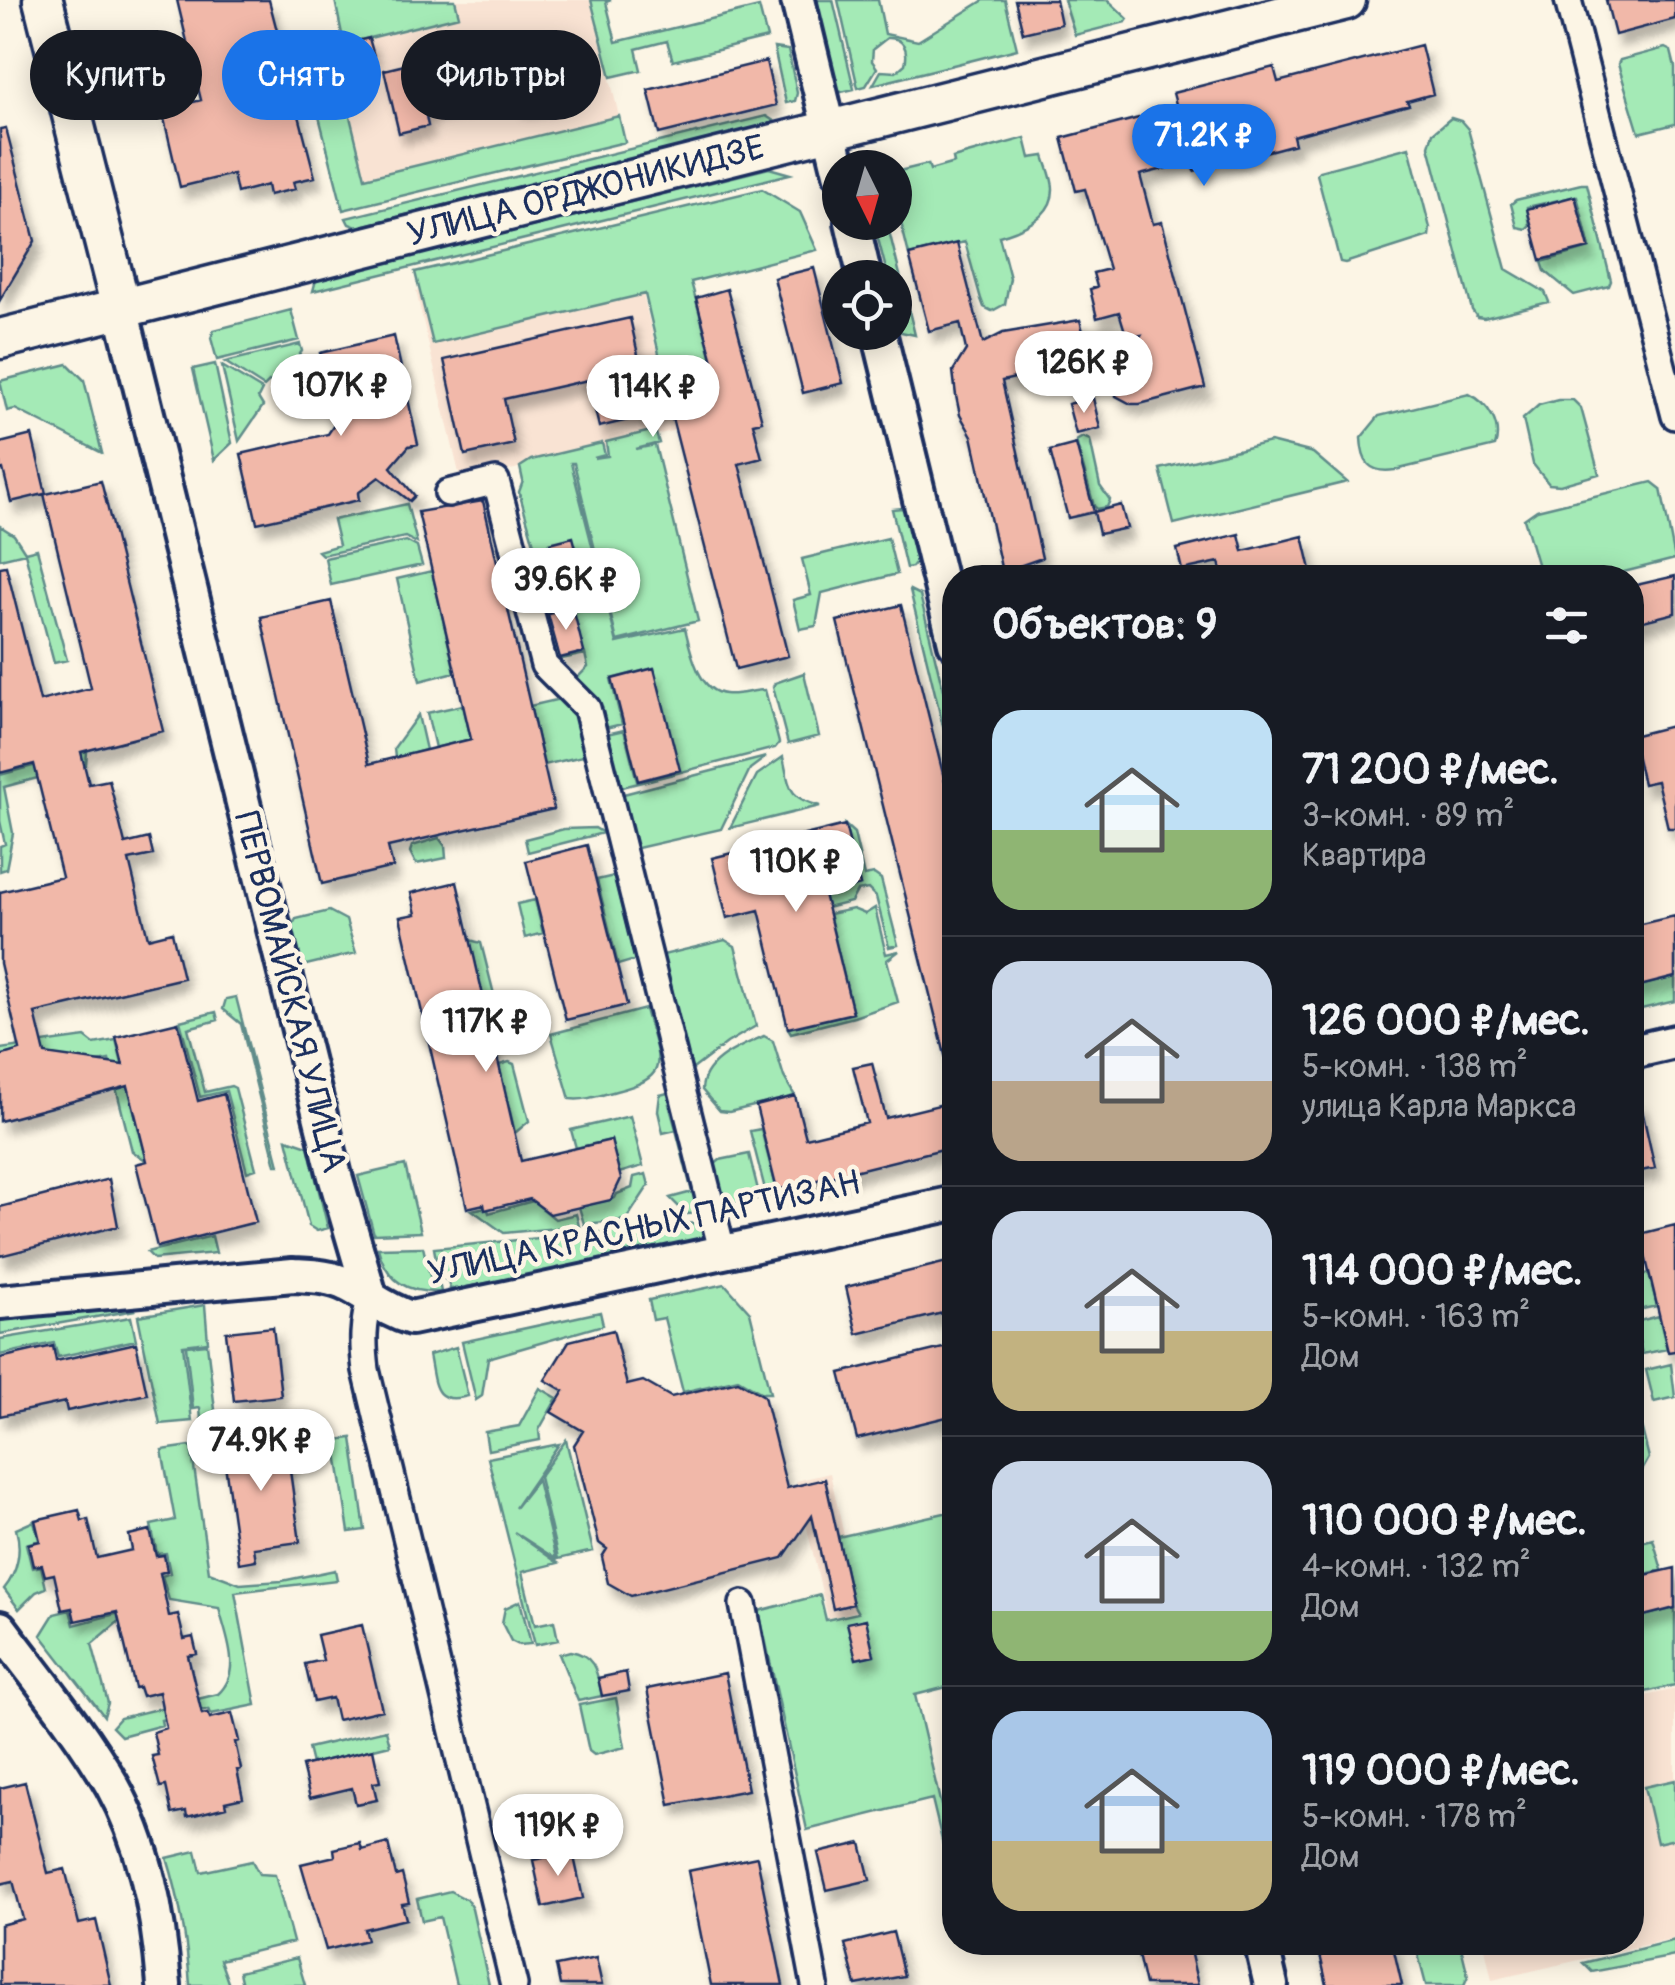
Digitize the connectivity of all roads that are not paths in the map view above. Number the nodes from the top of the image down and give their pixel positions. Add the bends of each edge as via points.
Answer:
1 (43, 0) edge
2 (798, 0) edge
3 (1346, 0) edge
4 (1568, 0) edge
5 (830, 131) junction
6 (834, 150) edge
7 (121, 308) junction
8 (1662, 315) edge
9 (0, 339) edge
10 (883, 350) edge
11 (1675, 416) edge
12 (448, 492) dead end
13 (942, 590) edge
14 (1675, 1042) edge
15 (1644, 1049) edge
16 (942, 1206) edge
17 (722, 1254) junction
18 (371, 1299) junction
19 (0, 1302) edge
20 (743, 1604) dead end
21 (0, 1628) edge
22 (1264, 1955) edge
23 (164, 1985) edge
24 (514, 1985) edge
25 (815, 1985) edge
26 (1271, 1985) edge

1 - 7 main road, ПЕРВОМАЙСКАЯ УЛИЦА
2 - 5 street
3 - 5 main road, УЛИЦА ОРДЖОНИКИДЗЕ
4 - 8 street
5 - 6 street
5 - 7 main road, УЛИЦА ОРДЖОНИКИДЗЕ
7 - 9 main road, УЛИЦА ОРДЖОНИКИДЗЕ
7 - 18 street, ПЕРВОМАЙСКАЯ УЛИЦА
8 - 11 street
10 - 13 street
12 - 17 street via 496,481 544,665 586,708
14 - 15 street
16 - 17 street, УЛИЦА КРАСНЫХ ПАРТИЗАН
17 - 18 street, УЛИЦА КРАСНЫХ ПАРТИЗАН via 412,1318
18 - 19 street, УЛИЦА КРАСНЫХ ПАРТИЗАН via 344,1283 293,1275
18 - 24 street, ПЕРВОМАЙСКАЯ УЛИЦА via 362,1343 366,1370
20 - 25 street
21 - 23 street via 113,1787 151,1890
22 - 26 street

